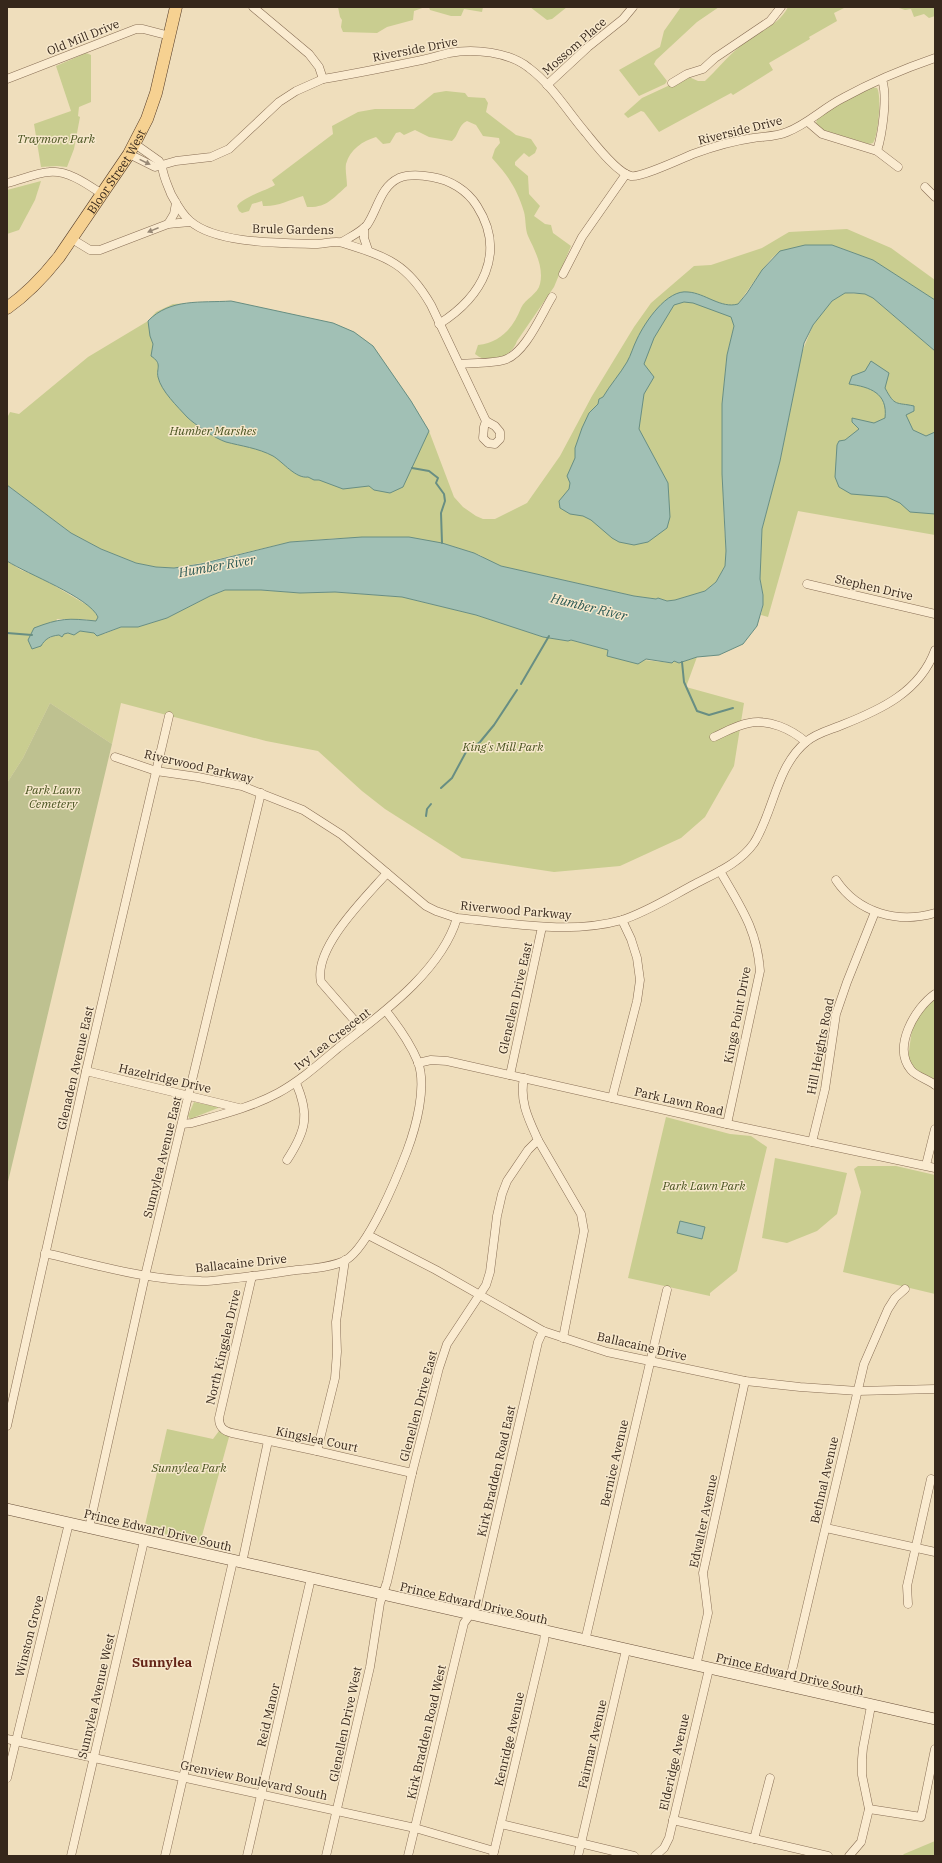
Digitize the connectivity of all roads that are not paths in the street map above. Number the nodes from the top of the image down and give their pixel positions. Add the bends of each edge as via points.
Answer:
1 (176, 7) edge
2 (253, 7) edge
3 (632, 7) edge
4 (781, 7) edge
5 (170, 36) junction
6 (935, 58) edge
7 (7, 79) edge
8 (323, 79) junction
9 (882, 80) junction
10 (672, 83) dead end
11 (547, 86) junction
12 (808, 122) junction
13 (132, 149) junction
14 (877, 151) junction
15 (162, 166) junction
16 (898, 167) dead end
17 (626, 174) junction
18 (7, 183) edge
19 (925, 187) dead end
20 (102, 194) junction
21 (935, 197) edge
22 (176, 203) junction
23 (190, 222) junction
24 (168, 224) junction
25 (364, 228) junction
26 (72, 239) junction
27 (342, 242) junction
28 (368, 250) junction
29 (563, 274) dead end
30 (552, 297) dead end
31 (7, 308) edge
32 (439, 324) junction
33 (460, 364) junction
34 (486, 421) dead end
35 (807, 584) dead end
36 (935, 614) edge
37 (935, 650) edge
38 (169, 716) dead end
39 (714, 737) dead end
40 (806, 742) junction
41 (115, 757) dead end
42 (156, 771) junction
43 (261, 793) junction
44 (720, 871) junction
45 (387, 873) junction
46 (836, 880) dead end
47 (875, 912) junction
48 (935, 913) edge
49 (457, 918) junction
50 (622, 920) junction
51 (542, 927) junction
52 (935, 994) edge
53 (386, 1011) junction
54 (362, 1029) junction
55 (418, 1063) junction
56 (86, 1071) junction
57 (510, 1075) junction
58 (524, 1078) junction
59 (296, 1083) junction
60 (935, 1084) edge
61 (189, 1096) junction
62 (612, 1098) junction
63 (240, 1108) junction
64 (182, 1124) junction
65 (727, 1124) junction
66 (935, 1129) edge
67 (538, 1140) junction
68 (812, 1142) junction
69 (287, 1160) dead end
70 (926, 1166) junction
71 (935, 1168) edge
72 (368, 1235) junction
73 (45, 1254) junction
74 (345, 1260) junction
75 (145, 1276) junction
76 (252, 1276) junction
77 (905, 1289) dead end
78 (667, 1290) dead end
79 (480, 1295) junction
80 (543, 1331) junction
81 (563, 1338) junction
82 (650, 1361) junction
83 (745, 1381) junction
84 (935, 1389) edge
85 (858, 1390) junction
86 (219, 1424) joint
87 (7, 1426) edge
88 (268, 1441) junction
89 (317, 1451) junction
90 (412, 1473) junction
91 (931, 1479) dead end
92 (7, 1510) edge
93 (68, 1523) junction
94 (89, 1528) junction
95 (826, 1528) junction
96 (144, 1541) junction
97 (916, 1548) junction
98 (935, 1552) edge
99 (237, 1562) junction
100 (311, 1578) junction
101 (382, 1595) junction
102 (908, 1604) dead end
103 (470, 1615) junction
104 (545, 1632) junction
105 (585, 1641) junction
106 (626, 1650) junction
107 (696, 1666) junction
108 (709, 1669) junction
109 (788, 1687) junction
110 (871, 1706) junction
111 (935, 1719) edge
112 (7, 1739) edge
113 (16, 1740) junction
114 (935, 1749) edge
115 (94, 1757) junction
116 (184, 1777) junction
117 (7, 1778) edge
118 (770, 1778) dead end
119 (261, 1795) junction
120 (869, 1809) junction
121 (337, 1811) junction
122 (673, 1820) junction
123 (501, 1824) junction
124 (415, 1828) junction
125 (754, 1839) junction
126 (582, 1843) junction
127 (494, 1853) edge
128 (71, 1856) edge
129 (165, 1856) edge
130 (247, 1856) edge
131 (326, 1856) edge
132 (408, 1856) edge
133 (578, 1856) edge
134 (634, 1856) edge
135 (656, 1856) edge
136 (828, 1856) edge
137 (849, 1856) edge

1 - 5 main road, Bloor Street West
2 - 8 street via 309,54 319,67
3 - 11 street, Mossom Place via 623,20 588,47
4 - 10 street via 770,21 703,69 687,74
5 - 7 street, Old Mill Drive via 143,29 136,30
5 - 13 main road, Bloor Street West via 147,120
6 - 9 street, Riverside Drive
8 - 11 street, Riverside Drive via 430,59 449,53 474,51 500,55 521,62 533,70
8 - 15 street, Riverside Drive via 279,102 229,149 211,156 176,161
9 - 12 street, Riverside Drive via 843,98
9 - 14 street via 884,102
11 - 17 street, Riverside Drive via 592,140
12 - 14 street via 822,134
12 - 17 street, Riverside Drive via 778,135 731,142 703,150 638,176
13 - 15 street via 158,161
13 -> 15 street via 155,167
13 - 20 main road, Bloor Street West
14 - 16 street
15 - 22 street, Brule Gardens via 163,175
17 - 29 street via 582,237
18 - 20 street via 48,172 59,172 81,181
19 - 21 street
20 - 26 main road, Bloor Street West
22 - 23 street, Brule Gardens
22 - 24 street via 174,214
23 - 24 street
23 - 27 street, Brule Gardens via 223,237 243,240 318,244
24 -> 26 street via 100,250 90,250
25 - 27 street
25 - 28 street
25 - 32 street via 384,191 401,177 418,175 440,178 460,188 474,202 486,222 489,237 487,269 469,301
26 - 31 main road, Bloor Street West via 46,274
27 - 28 street, Brule Gardens
28 - 32 street, Brule Gardens via 393,262 414,279 431,305
30 - 33 street via 523,346 512,356 497,362
32 - 33 street, Brule Gardens
33 - 34 street, Brule Gardens
35 - 36 street, Stephen Drive
37 - 40 street, Riverwood Parkway via 923,673 903,693 873,712
38 - 42 street, Glenaden Avenue East
39 - 40 street via 748,723 759,722 796,733
40 - 44 street, Riverwood Parkway via 789,763 754,842 737,860
41 - 42 street, Riverwood Parkway
42 - 43 street, Riverwood Parkway via 224,781
42 - 56 street, Glenaden Avenue East
43 - 45 street, Riverwood Parkway via 303,810 322,821
43 - 61 street, Sunnylea Avenue East
44 - 50 street, Riverwood Parkway
44 - 65 street, Kings Point Drive via 752,928 760,972
45 - 49 street, Riverwood Parkway via 426,906
45 - 54 street via 340,927 321,967 321,982
46 - 47 street via 862,906
47 - 48 street via 895,917
47 - 68 street, Hill Heights Road via 836,1014 825,1089
49 - 51 street, Riverwood Parkway
49 - 53 street, Ivy Lea Crescent via 453,932 437,957
50 - 51 street, Riverwood Parkway via 580,927
50 - 62 street via 638,958 640,980
51 - 57 street, Glenellen Drive East
52 - 60 street via 920,1007 912,1019 905,1052 912,1071
53 - 54 street, Ivy Lea Crescent
53 - 55 street
54 - 59 street, Ivy Lea Crescent
55 - 57 street, Park Lawn Road via 440,1060
55 - 72 street via 420,1106 413,1136
56 - 61 street, Hazelridge Drive
56 - 73 street, Glenaden Avenue East
57 - 58 street, Park Lawn Road
58 - 62 street, Park Lawn Road
58 - 67 street via 522,1100
59 - 63 street, Ivy Lea Crescent
59 - 69 street via 305,1114 299,1139
61 - 63 street, Hazelridge Drive
61 - 64 street, Sunnylea Avenue East
62 - 65 street, Park Lawn Road
63 - 64 street, Ivy Lea Crescent
64 - 75 street, Sunnylea Avenue East
65 - 68 street, Park Lawn Road
66 - 70 street
67 - 79 street, Glenellen Drive East via 514,1170 502,1194 490,1272
67 - 81 street via 581,1214 584,1230
68 - 70 street, Park Lawn Road
70 - 71 street, Park Lawn Road
72 - 74 street via 358,1250
72 - 79 street, Ballacaine Drive
73 - 75 street, Ballacaine Drive
73 - 87 street, Glenaden Avenue East
74 - 76 street, Ballacaine Drive via 332,1265
74 - 89 street via 336,1322 337,1352 334,1378
75 - 76 street, Ballacaine Drive via 201,1282
75 - 94 street, Sunnylea Avenue East
76 - 86 street, North Kingslea Drive
77 - 85 street, Bethnal Avenue via 892,1303 877,1332 864,1364
78 - 82 street, Bernice Avenue
79 - 80 street, Ballacaine Drive
79 - 90 street, Glenellen Drive East via 444,1351
80 - 81 street, Ballacaine Drive
80 - 103 street, Kirk Bradden Road East via 538,1342 476,1605
81 - 82 street, Ballacaine Drive via 607,1352
82 - 83 street, Ballacaine Drive
82 - 105 street, Bernice Avenue
83 - 85 street, Ballacaine Drive
83 - 107 street, Edwalter Avenue via 703,1573 708,1613
84 - 85 street, Ballacaine Drive
85 - 95 street, Bethnal Avenue
86 - 88 street, Kingslea Court via 227,1432
88 - 89 street, Kingslea Court
88 - 99 street
89 - 90 street, Kingslea Court
90 - 101 street, Glenellen Drive East
91 - 97 street
92 - 93 street, Prince Edward Drive South
93 - 94 street, Prince Edward Drive South
93 - 113 street, Winston Grove
94 - 96 street, Prince Edward Drive South
95 - 97 street
95 - 109 street, Bethnal Avenue
96 - 99 street, Prince Edward Drive South
96 - 115 street, Sunnylea Avenue West
97 - 98 street
97 - 102 street via 907,1586
99 - 100 street, Prince Edward Drive South
99 - 116 street
100 - 101 street, Prince Edward Drive South
100 - 119 street, Reid Manor
101 - 103 street, Prince Edward Drive South
101 - 121 street, Glenellen Drive West via 370,1667
103 - 104 street, Prince Edward Drive South
103 - 124 street, Kirk Bradden Road West via 464,1623
104 - 105 street, Prince Edward Drive South
104 - 123 street, Kenridge Avenue
105 - 106 street, Prince Edward Drive South
106 - 107 street, Prince Edward Drive South
106 - 126 street, Fairmar Avenue
107 - 108 street, Prince Edward Drive South
108 - 109 street, Prince Edward Drive South
108 - 122 street, Elderidge Avenue
109 - 110 street, Prince Edward Drive South
110 - 111 street, Prince Edward Drive South
110 - 120 street via 862,1748 862,1775
112 - 113 street, Grenview Boulevard South
113 - 115 street, Grenview Boulevard South
113 - 117 street, Winston Grove
114 - 120 street via 921,1817
115 - 116 street, Grenview Boulevard South
115 - 128 street, Sunnylea Avenue West
116 - 119 street, Grenview Boulevard South
116 - 129 street
118 - 125 street
119 - 121 street, Grenview Boulevard South
119 - 130 street, Reid Manor
120 - 137 street via 861,1842
121 - 124 street, Grenview Boulevard South
121 - 131 street, Glenellen Drive West
122 - 125 street
122 - 135 street, Elderidge Avenue via 666,1843
123 - 126 street
123 - 127 street, Kenridge Avenue
124 - 127 street, Grenview Boulevard South
124 - 132 street, Kirk Bradden Road West
125 - 136 street
126 - 133 street, Fairmar Avenue
126 - 134 street

